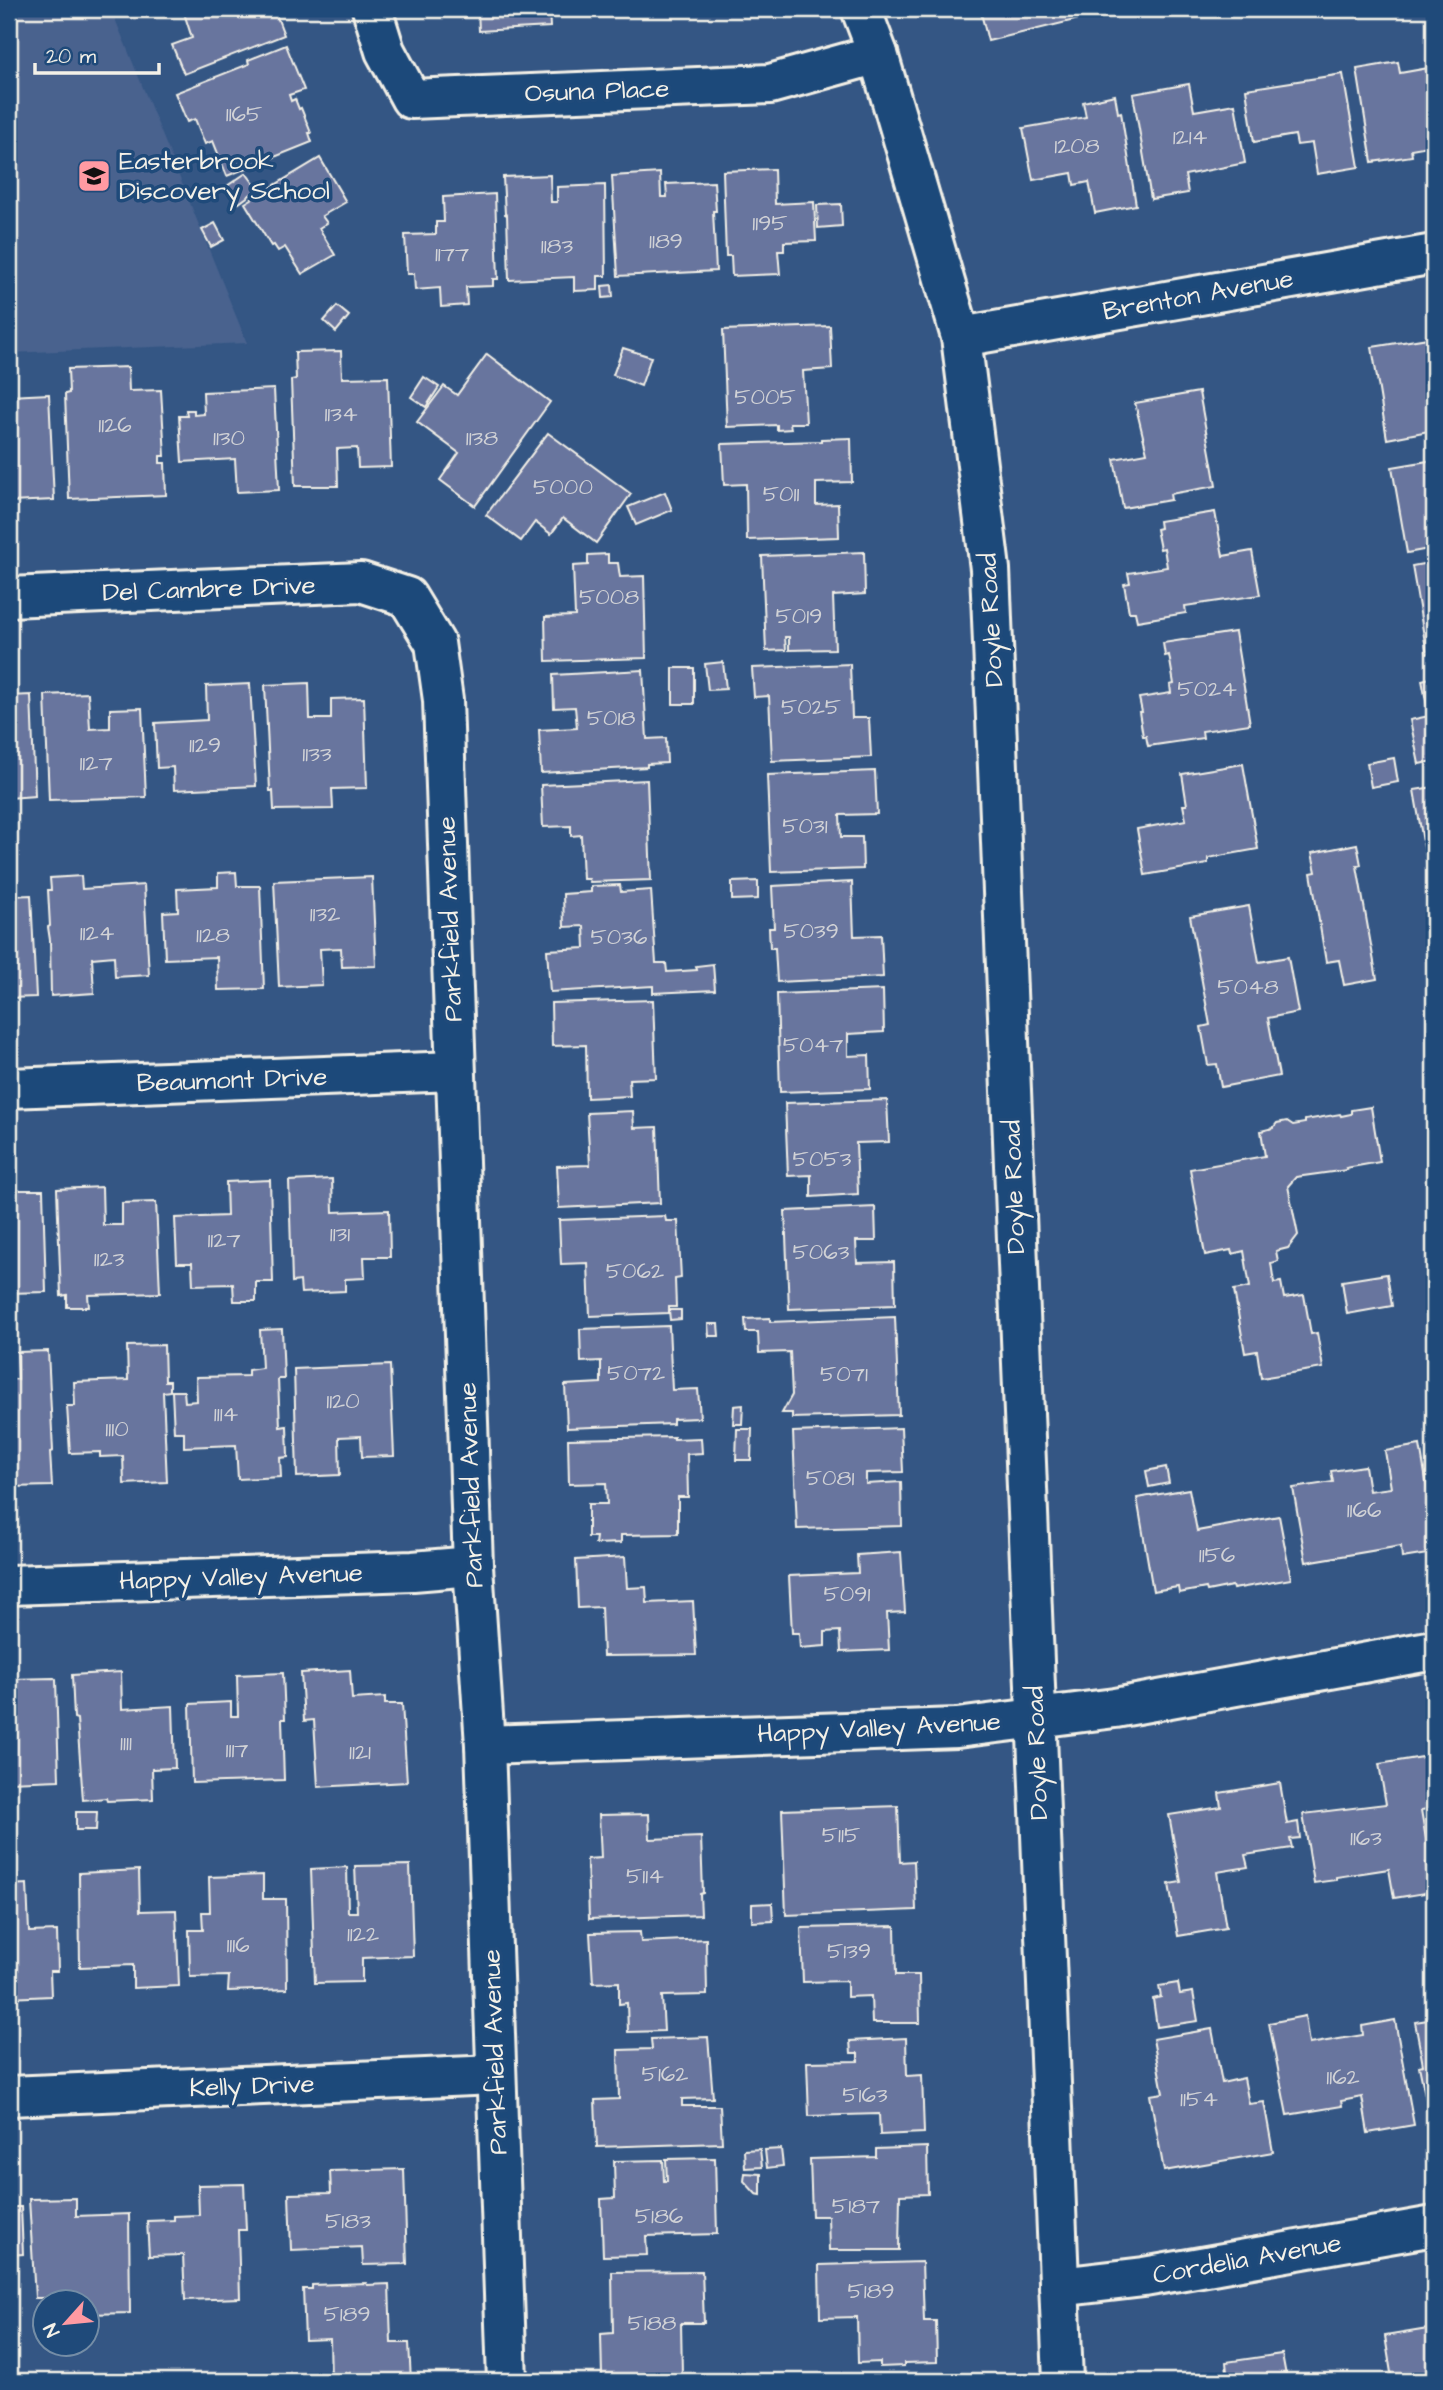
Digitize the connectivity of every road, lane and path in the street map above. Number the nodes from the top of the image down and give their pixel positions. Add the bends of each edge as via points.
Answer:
1 (372, 9) edge
2 (862, 9) edge
3 (878, 54) junction
4 (1434, 254) edge
5 (961, 337) junction
6 (9, 597) edge
7 (407, 597) joint
8 (455, 1071) junction
9 (9, 1088) edge
10 (473, 1566) junction
11 (9, 1585) edge
12 (1434, 1650) edge
13 (1035, 1719) junction
14 (485, 1745) junction
15 (495, 2075) junction
16 (9, 2096) edge
17 (1434, 2227) edge
18 (1059, 2287) junction
19 (508, 2381) edge
20 (1063, 2381) edge

1 - 3 street, Osuna Place via 384,51 411,99 770,84
2 - 3 street, Doyle Road
3 - 5 street, Doyle Road
4 - 5 street, Brenton Avenue
5 - 13 street, Doyle Road via 990,569
6 - 7 street, Del Cambre Drive via 361,582
7 - 8 street, Parkfield Avenue via 435,643 443,701
8 - 9 street, Beaumont Drive
8 - 10 street, Parkfield Avenue
10 - 11 street, Happy Valley Avenue
10 - 14 street, Parkfield Avenue
12 - 13 street, Happy Valley Avenue
13 - 14 street, Happy Valley Avenue via 957,1728
13 - 18 street, Doyle Road
14 - 15 street, Parkfield Avenue
15 - 16 street, Kelly Drive
15 - 19 street, Parkfield Avenue
17 - 18 street, Cordelia Avenue via 1144,2277
18 - 20 street, Doyle Road

